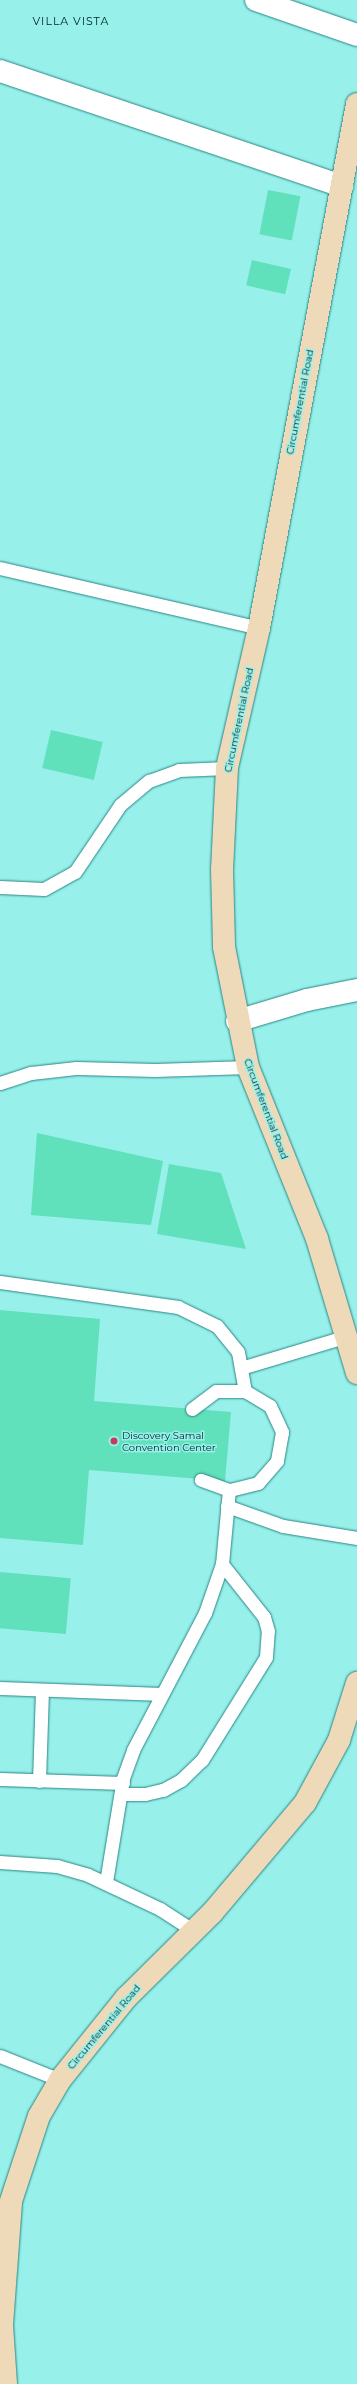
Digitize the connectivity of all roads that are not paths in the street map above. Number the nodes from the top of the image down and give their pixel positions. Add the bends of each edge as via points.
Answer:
1 (256, 0) edge
2 (357, 34) edge
3 (0, 71) edge
4 (357, 104) edge
5 (342, 186) junction
6 (0, 568) edge
7 (259, 628) junction
8 (227, 768) junction
9 (0, 887) edge
10 (357, 990) edge
11 (237, 1021) junction
12 (248, 1067) junction
13 (0, 1083) edge
14 (0, 1282) edge
15 (348, 1336) junction
16 (241, 1368) junction
17 (357, 1373) edge
18 (245, 1391) junction
19 (192, 1409) dead end
20 (201, 1480) dead end
21 (229, 1490) junction
22 (227, 1506) junction
23 (357, 1538) edge
24 (222, 1564) junction
25 (357, 1683) edge
26 (0, 1688) edge
27 (42, 1690) junction
28 (162, 1694) junction
29 (0, 1780) edge
30 (40, 1781) junction
31 (122, 1788) junction
32 (0, 1862) edge
33 (106, 1882) junction
34 (194, 1931) junction
35 (0, 2056) edge
36 (60, 2080) junction
37 (6, 2384) edge

1 - 2 street
3 - 5 street
4 - 5 main road, Circumferential Road
5 - 7 main road, Circumferential Road
6 - 7 lane
7 - 8 main road, Circumferential Road
8 - 9 lane via 179,770 149,781 120,805 75,872 44,890
8 - 11 main road, Circumferential Road via 222,869 224,947
10 - 11 street via 307,1000
11 - 12 main road, Circumferential Road
12 - 13 lane via 155,1070 76,1068 31,1072
12 - 15 main road, Circumferential Road via 317,1240
14 - 16 lane via 178,1307 217,1326 238,1352
15 - 16 lane
15 - 17 main road, Circumferential Road
16 - 18 lane
18 - 19 lane via 216,1392
18 - 21 lane via 263,1399 276,1414 282,1432 282,1447 277,1461 266,1477 249,1487
20 - 21 lane
21 - 22 lane
22 - 23 lane via 283,1526
22 - 24 lane
24 - 28 lane via 205,1613
24 - 31 lane via 264,1617 268,1631 266,1657 202,1760 186,1775 163,1790 145,1794
25 - 34 main road, Circumferential Road via 339,1740 305,1803
26 - 27 lane
27 - 28 lane
27 - 30 lane
28 - 31 lane via 133,1750
29 - 30 lane
30 - 31 lane
31 - 33 lane
32 - 33 lane via 57,1866
33 - 34 lane via 160,1909
34 - 36 main road, Circumferential Road via 126,1998
35 - 36 lane
36 - 37 main road, Circumferential Road via 39,2116 11,2201 2,2325

